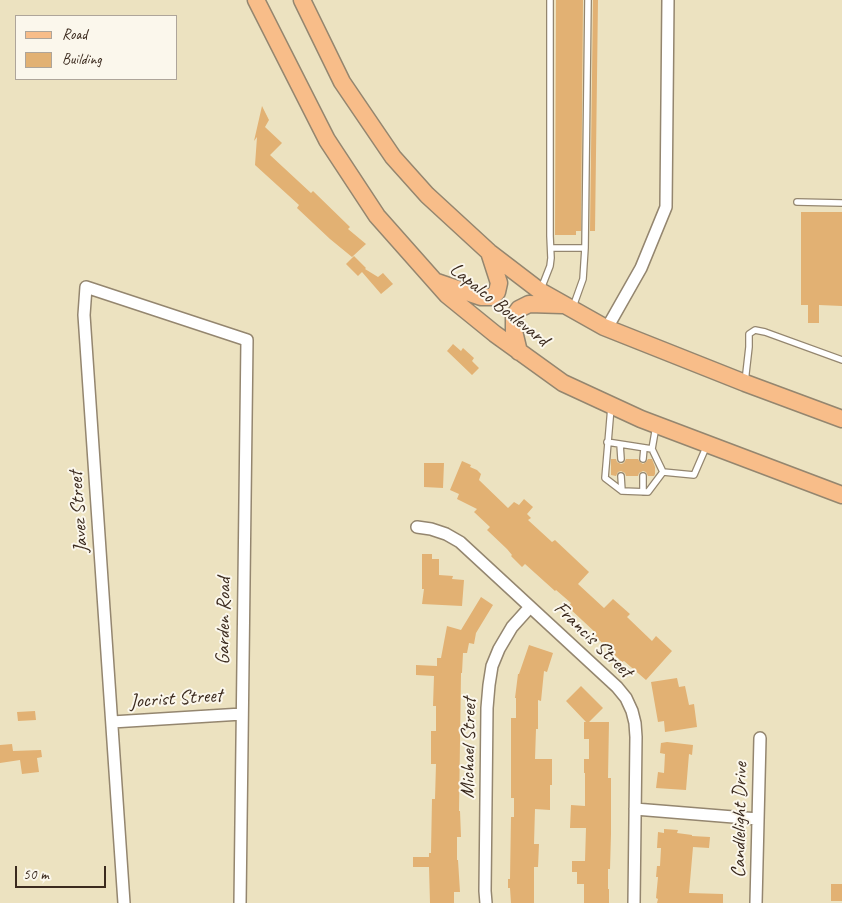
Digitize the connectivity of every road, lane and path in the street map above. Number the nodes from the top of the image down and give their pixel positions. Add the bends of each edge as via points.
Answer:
1 (256, 0) edge
2 (302, 0) edge
3 (550, 0) edge
4 (588, 0) edge
5 (668, 0) edge
6 (797, 202) dead end
7 (842, 202) edge
8 (551, 248) junction
9 (585, 248) junction
10 (489, 252) junction
11 (434, 281) junction
12 (540, 290) junction
13 (568, 307) junction
14 (607, 328) junction
15 (247, 340) joint
16 (519, 352) junction
17 (842, 360) edge
18 (745, 383) junction
19 (611, 405) junction
20 (842, 419) edge
21 (657, 425) junction
22 (607, 442) junction
23 (620, 444) junction
24 (708, 445) junction
25 (644, 448) junction
26 (652, 449) junction
27 (621, 459) dead end
28 (643, 459) dead end
29 (663, 472) junction
30 (621, 476) dead end
31 (643, 476) dead end
32 (622, 492) junction
33 (643, 492) junction
34 (842, 495) edge
35 (417, 527) dead end
36 (530, 607) junction
37 (242, 714) junction
38 (112, 722) junction
39 (760, 738) dead end
40 (635, 809) junction
41 (758, 819) junction
42 (124, 903) edge
43 (240, 903) edge
44 (486, 903) edge
45 (634, 903) edge
46 (756, 903) edge

1 - 11 main road, Lapalco Boulevard via 327,140 377,216
2 - 10 main road, Lapalco Boulevard via 342,82 393,157 427,195
3 - 8 lane
4 - 9 lane
5 - 14 street via 666,207 641,268
6 - 7 lane
8 - 9 lane
8 - 12 lane via 550,266
9 - 13 lane via 583,279
10 - 11 main road via 499,283 492,297 481,297
10 - 12 main road, Lapalco Boulevard
11 - 16 main road, Lapalco Boulevard
12 - 13 main road, Lapalco Boulevard
13 - 14 main road, Lapalco Boulevard
13 - 16 main road via 529,304 519,309 514,316
14 - 18 main road, Lapalco Boulevard
15 - 37 street, Garden Road
15 - 38 street, Javez Street via 86,287 84,315
16 - 19 main road, Lapalco Boulevard via 564,383
17 - 18 lane via 755,330 749,334
18 - 20 main road, Lapalco Boulevard
19 - 21 main road, Lapalco Boulevard
19 - 22 lane
21 - 24 main road, Lapalco Boulevard
21 - 26 lane
22 - 23 lane
22 - 32 lane via 605,478
23 - 25 lane
23 - 27 lane
24 - 29 lane via 694,475
24 - 34 main road, Lapalco Boulevard
25 - 26 lane
25 - 28 lane
26 - 29 lane
29 - 33 lane via 648,492
30 - 32 lane
31 - 33 lane
32 - 33 lane
35 - 36 street, Francis Street via 446,534 460,542
36 - 40 street, Francis Street via 626,698 635,723
36 - 44 street, Michael Street via 512,627 499,649 489,685
37 - 38 street, Jocrist Street
37 - 43 street, Garden Road
38 - 42 street, Javez Street
39 - 41 street, Candlelight Drive
40 - 41 street
40 - 45 street, Francis Street
41 - 46 street, Candlelight Drive

